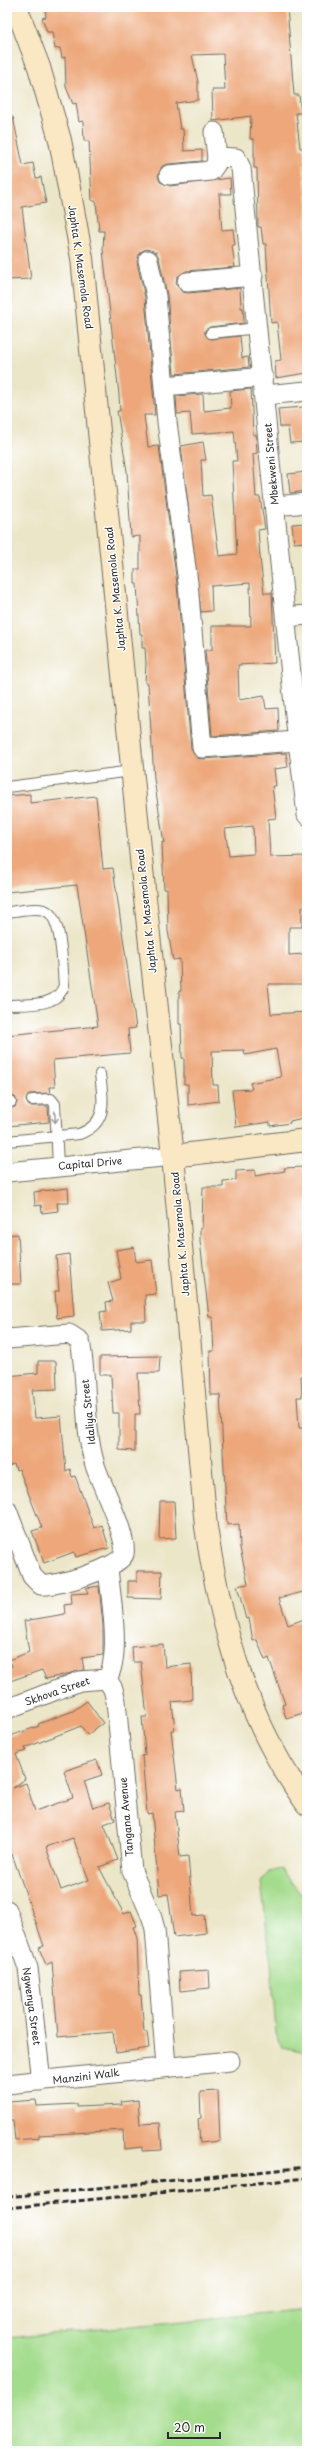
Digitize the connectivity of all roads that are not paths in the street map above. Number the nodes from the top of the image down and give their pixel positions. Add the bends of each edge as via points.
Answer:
1 (16, 7) edge
2 (214, 132) dead end
3 (217, 157) junction
4 (169, 175) dead end
5 (148, 260) dead end
6 (253, 276) junction
7 (187, 282) dead end
8 (258, 328) junction
9 (211, 332) dead end
10 (165, 386) junction
11 (264, 386) junction
12 (307, 391) edge
13 (307, 503) edge
14 (275, 506) junction
15 (307, 615) edge
16 (286, 617) junction
17 (300, 730) edge
18 (132, 771) junction
19 (7, 787) edge
20 (307, 815) edge
21 (7, 912) edge
22 (7, 1006) edge
23 (100, 1074) dead end
24 (32, 1100) dead end
25 (56, 1137) junction
26 (7, 1140) edge
27 (307, 1140) edge
28 (173, 1156) junction
29 (58, 1166) junction
30 (7, 1172) edge
31 (7, 1339) edge
32 (7, 1510) edge
33 (108, 1567) junction
34 (107, 1679) junction
35 (7, 1709) edge
36 (307, 1804) edge
37 (7, 1910) edge
38 (230, 2061) dead end
39 (166, 2066) junction
40 (40, 2081) junction
41 (7, 2084) edge

1 - 18 main road, Japhta K. Masemola Road via 39,67 60,140 82,258
2 - 3 street
3 - 4 street via 211,171
3 - 6 street, Mbekweni Street via 236,158 241,168
5 - 10 street via 156,296
6 - 7 street
6 - 8 street, Mbekweni Street
8 - 9 lane
8 - 11 street, Mbekweni Street
10 - 11 street
10 - 17 street via 167,422 188,583 202,748
11 - 12 street
11 - 14 street, Mbekweni Street
13 - 14 street
14 - 16 street, Mbekweni Street
15 - 16 street
16 - 17 street, Mbekweni Street
17 - 20 street, Mbekweni Street
18 - 19 lane
18 - 28 main road, Japhta K. Masemola Road
21 - 22 lane via 45,910 52,915 58,925 64,985 62,993 55,999
23 - 25 lane via 102,1111 97,1123 79,1134
24 -> 25 lane via 53,1100
25 - 26 lane
25 - 29 lane
27 - 28 main road
28 - 29 street, Capital Drive
28 - 36 main road, Japhta K. Masemola Road via 206,1527 216,1592 233,1657 268,1741
29 - 30 street, Capital Drive
31 - 33 street, Idaliya Street via 63,1334 76,1337 80,1341 92,1452 122,1537 124,1553 119,1561
32 - 33 street via 32,1576 41,1585 60,1584
33 - 34 street via 115,1652 112,1670
34 - 35 street, Skhova Street via 80,1681
34 - 39 street, Tangana Avenue via 116,1701 132,1871 155,1929
37 - 40 street, Ngwenya Street via 28,1968
38 - 39 street, Manzini Walk
39 - 40 street, Manzini Walk
40 - 41 street, Manzini Walk

